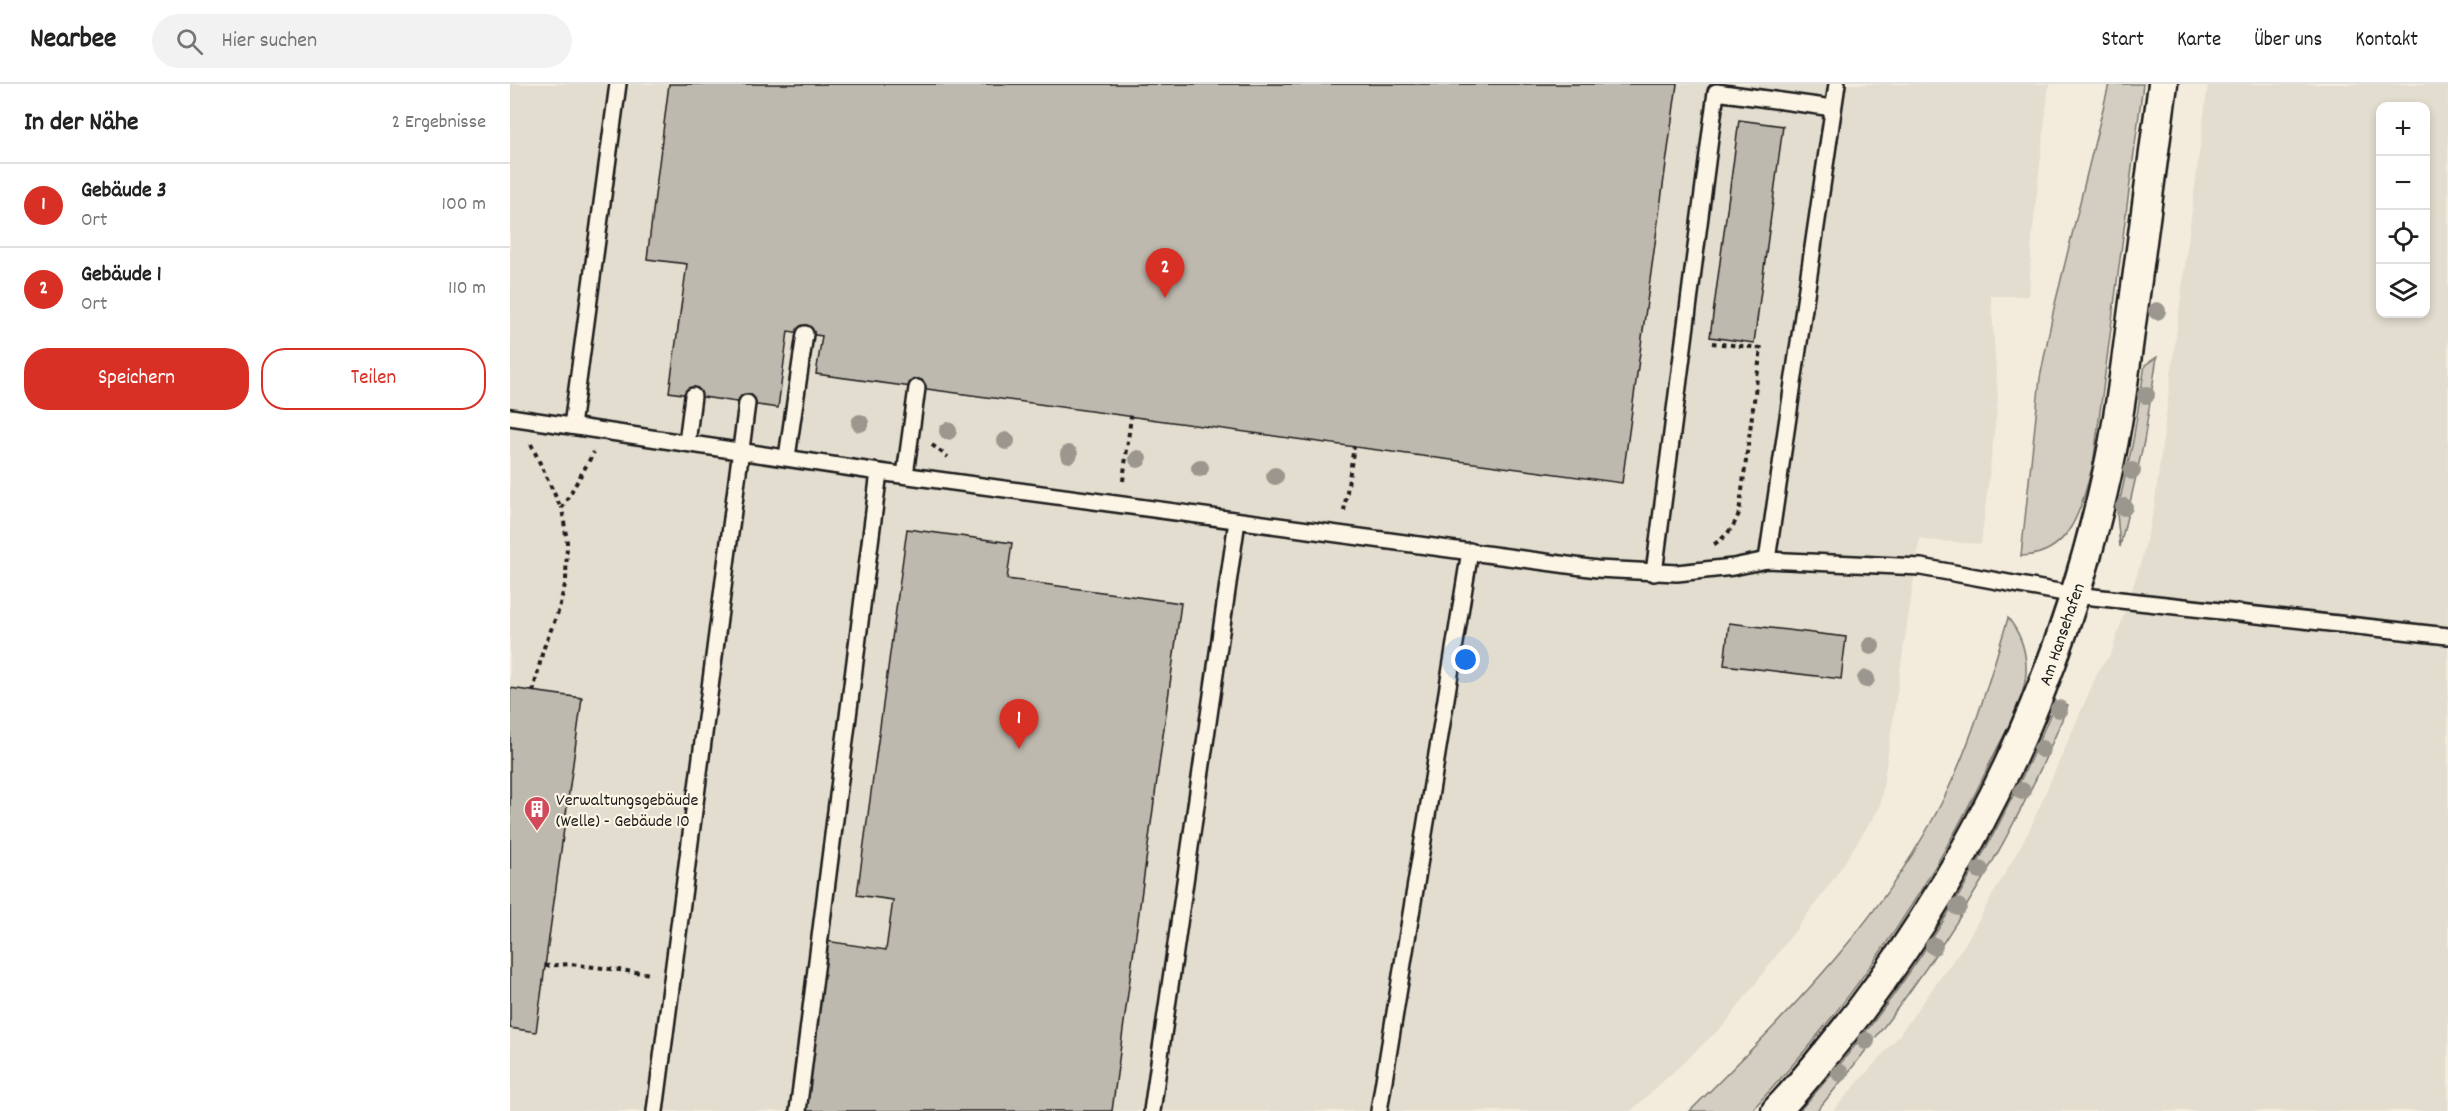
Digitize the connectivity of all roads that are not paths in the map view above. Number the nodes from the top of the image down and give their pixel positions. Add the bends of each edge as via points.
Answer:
1 (618, 84) edge
2 (1837, 84) edge
3 (2163, 84) edge
4 (1833, 108) junction
5 (805, 334) dead end
6 (917, 388) dead end
7 (693, 396) dead end
8 (747, 403) dead end
9 (515, 418) edge
10 (572, 426) junction
11 (687, 442) junction
12 (741, 450) junction
13 (787, 457) junction
14 (879, 472) junction
15 (905, 475) junction
16 (1237, 521) junction
17 (1470, 550) junction
18 (1767, 560) junction
19 (1654, 573) junction
20 (2075, 595) junction
21 (2448, 636) edge
22 (655, 1111) edge
23 (798, 1111) edge
24 (1152, 1111) edge
25 (1379, 1111) edge
26 (1776, 1111) edge

1 - 10 lane
2 - 4 lane
3 - 20 street, Am Hansehafen via 2117,424 2102,499
4 - 18 lane
4 - 19 lane via 1716,92
5 - 13 lane
6 - 15 lane
7 - 11 lane
8 - 12 lane
9 - 10 lane
10 - 11 lane
11 - 12 lane
12 - 13 lane
12 - 22 lane
13 - 14 lane
14 - 15 lane
14 - 23 lane
15 - 16 lane
16 - 17 lane
16 - 24 lane
17 - 19 lane
17 - 25 lane
18 - 19 lane via 1700,572
18 - 20 lane via 1921,567
20 - 21 lane
20 - 26 street, Am Hansehafen via 2026,727 1960,862 1888,973

